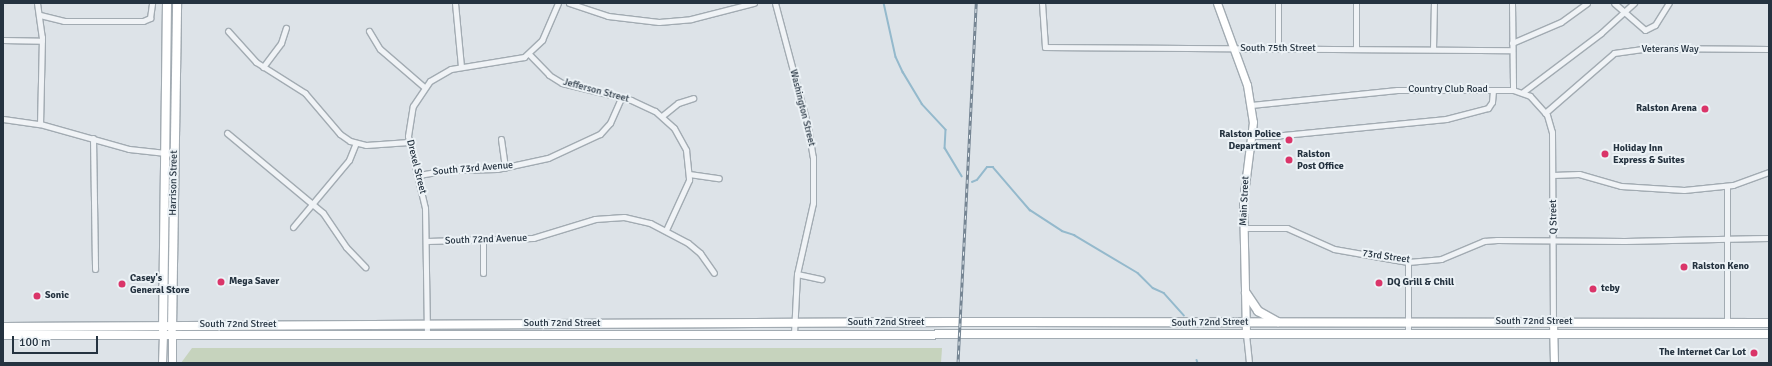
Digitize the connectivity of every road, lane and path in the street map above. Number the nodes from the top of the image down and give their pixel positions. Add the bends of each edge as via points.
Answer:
1 (37, 3) edge
2 (152, 3) edge
3 (167, 3) edge
4 (177, 3) edge
5 (455, 3) edge
6 (558, 3) edge
7 (570, 3) edge
8 (754, 3) edge
9 (775, 3) edge
10 (1042, 3) edge
11 (1217, 3) edge
12 (1278, 3) edge
13 (1356, 3) edge
14 (1434, 3) edge
15 (1512, 3) edge
16 (1587, 3) edge
17 (1614, 3) edge
18 (1634, 3) edge
19 (1669, 3) edge
20 (1624, 13) junction
21 (40, 15) junction
22 (286, 28) dead end
23 (228, 31) dead end
24 (369, 31) dead end
25 (3, 40) edge
26 (42, 41) junction
27 (1512, 43) junction
28 (1234, 49) junction
29 (1278, 49) junction
30 (1356, 49) junction
31 (1433, 49) junction
32 (1769, 49) edge
33 (1512, 50) junction
34 (528, 54) junction
35 (461, 66) junction
36 (263, 67) junction
37 (424, 88) junction
38 (1494, 90) junction
39 (1513, 90) junction
40 (1523, 92) junction
41 (621, 98) junction
42 (693, 98) dead end
43 (1251, 105) junction
44 (1545, 113) junction
45 (662, 116) junction
46 (3, 119) edge
47 (40, 124) junction
48 (227, 133) dead end
49 (1252, 136) junction
50 (93, 138) junction
51 (501, 139) dead end
52 (409, 142) junction
53 (356, 143) junction
54 (165, 153) junction
55 (175, 154) junction
56 (505, 168) junction
57 (1769, 172) edge
58 (689, 174) junction
59 (419, 175) junction
60 (1553, 175) junction
61 (719, 178) dead end
62 (1727, 186) junction
63 (312, 204) junction
64 (293, 227) dead end
65 (1243, 228) junction
66 (666, 230) junction
67 (1769, 238) edge
68 (1554, 240) junction
69 (1728, 240) junction
70 (427, 241) junction
71 (482, 241) junction
72 (1408, 262) junction
73 (365, 267) dead end
74 (95, 269) dead end
75 (483, 272) dead end
76 (714, 273) dead end
77 (797, 274) junction
78 (821, 279) dead end
79 (1246, 293) junction
80 (1553, 322) junction
81 (1727, 322) junction
82 (794, 323) junction
83 (1246, 323) junction
84 (1280, 323) junction
85 (1408, 323) junction
86 (1769, 323) edge
87 (427, 324) junction
88 (172, 325) junction
89 (162, 326) junction
90 (3, 327) edge
91 (794, 333) junction
92 (1408, 333) junction
93 (1553, 333) junction
94 (1677, 333) junction
95 (427, 334) junction
96 (1246, 334) junction
97 (1769, 334) edge
98 (3, 335) edge
99 (163, 336) junction
100 (172, 336) junction
101 (162, 363) edge
102 (172, 363) edge
103 (1249, 363) edge
104 (1554, 363) edge

1 - 21 street
2 - 21 street via 150,18 143,21 64,22
3 - 54 main road, Harrison Street
4 - 55 main road, Harrison Street
5 - 35 street
6 - 34 street via 542,40
7 - 8 street via 614,18 659,22 691,19
9 - 77 street, Washington Street via 808,127 813,156 812,203
10 - 28 street, South 75th Street via 1044,47
11 - 28 main road, Main Street
12 - 29 street
13 - 30 street
14 - 31 street
15 - 27 street
16 - 27 street via 1560,22
17 - 20 street
18 - 20 street
19 - 20 street via 1656,25 1649,30 1642,28
20 - 40 street
21 - 26 street
22 - 36 street via 281,43
23 - 36 street via 244,51
24 - 37 street via 380,49
25 - 26 street
26 - 47 street
27 - 33 street
28 - 29 street, South 75th Street
28 - 43 main road, Main Street
29 - 30 street, South 75th Street
30 - 31 street, South 75th Street
31 - 33 street, South 75th Street
32 - 44 street, Veterans Way via 1650,48 1614,54
33 - 39 street
34 - 35 street, Drexel Street via 511,61
34 - 41 street, Jefferson Street via 562,83
35 - 37 street, Drexel Street via 440,74
36 - 53 street via 305,93 340,134
37 - 52 street, Drexel Street via 410,112
38 - 39 street, Country Club Road
38 - 43 street, Country Club Road via 1397,90
38 - 49 street via 1488,108 1446,119
39 - 40 street
40 - 44 street, Q Street
41 - 45 street, Jefferson Street
41 - 56 street, South 73rd Avenue via 610,123 596,136 548,158
42 - 45 street via 678,103
43 - 49 main road, Main Street
44 - 60 street, Q Street via 1552,132
45 - 58 street, Jefferson Street via 683,143
46 - 47 street
47 - 50 street
48 - 63 street
49 - 65 main road, Main Street via 1244,189
50 - 54 street via 129,149
50 - 74 street
51 - 56 street
52 - 53 street via 366,145
52 - 59 street, Drexel Street
53 - 63 street via 349,160
54 - 55 street
54 - 89 main road, Harrison Street
55 - 88 main road, Harrison Street
56 - 59 street, South 73rd Avenue via 446,170
57 - 62 street
58 - 61 street
58 - 66 street, Jefferson Street via 686,189
59 - 70 street, Drexel Street
60 - 62 street via 1579,174 1621,186 1651,190 1705,190
60 - 68 street, Q Street
62 - 69 street
63 - 64 street
63 - 73 street via 328,218 346,247
65 - 72 street, 73rd Street via 1287,228 1334,248
65 - 79 main road, Main Street
66 - 71 street, South 72nd Avenue via 640,220 610,217 595,219 533,238
66 - 76 street, South 72nd Avenue via 695,248
67 - 69 street, 73rd Street
68 - 69 street, 73rd Street
68 - 72 street, 73rd Street via 1484,242 1441,259
68 - 80 street, Q Street
69 - 81 street
70 - 71 street, South 72nd Avenue
70 - 87 street, Drexel Street
71 - 75 street
72 - 85 street
77 - 78 street
77 - 82 street, Washington Street
79 - 83 main road, Main Street
79 - 84 main road via 1258,311
80 - 81 main road, South 72nd Street
80 - 85 main road, South 72nd Street
80 - 93 main road, Q Street
81 - 86 main road, South 72nd Street
81 - 94 main road via 1721,327 1688,328
82 - 83 main road, South 72nd Street
82 - 87 main road, South 72nd Street
82 - 91 street, Washington Street
83 - 84 main road, South 72nd Street
83 - 96 main road, Main Street
84 - 85 main road, South 72nd Street
85 - 92 street
87 - 88 main road, South 72nd Street
87 - 95 street, Drexel Street
88 - 89 main road, South 72nd Street
88 - 100 main road, Harrison Street
89 - 90 main road, South 72nd Street
89 - 99 main road, Harrison Street
91 - 95 main road, South 72nd Street
91 - 96 main road, South 72nd Street
92 - 93 main road, South 72nd Street
92 - 96 main road, South 72nd Street
93 - 94 main road, South 72nd Street
93 - 104 main road, Q Street
94 - 97 main road, South 72nd Street
95 - 100 main road, South 72nd Street
96 - 103 street
98 - 99 main road, South 72nd Street
99 - 100 main road, South 72nd Street
99 - 101 main road, Harrison Street
100 - 102 main road, Harrison Street

